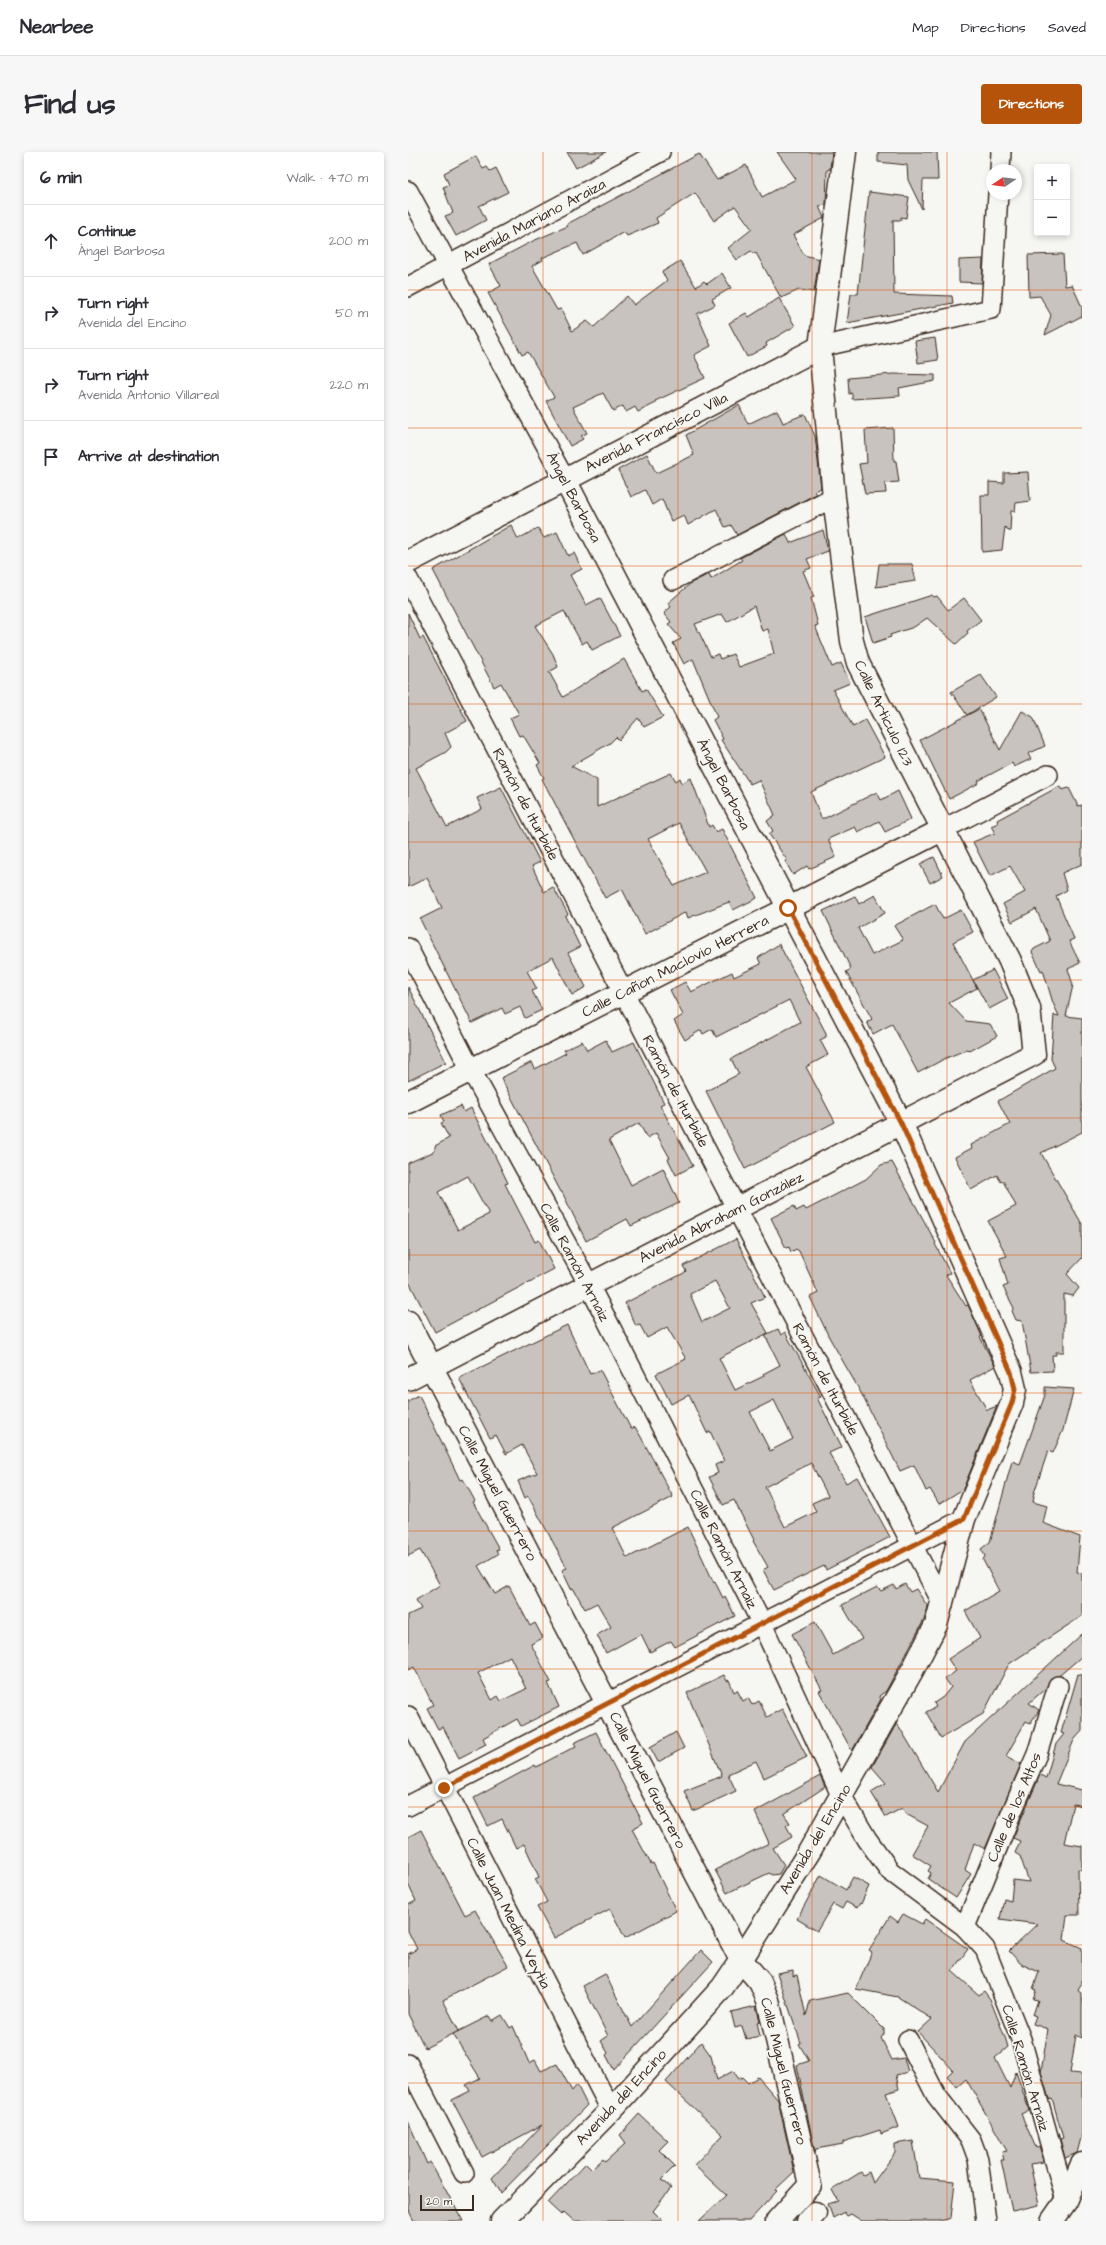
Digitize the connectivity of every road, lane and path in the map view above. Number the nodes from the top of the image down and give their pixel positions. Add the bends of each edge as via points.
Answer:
1 (660, 152) edge
2 (845, 152) edge
3 (1001, 152) edge
4 (1000, 164) edge
5 (408, 191) edge
6 (998, 200) edge
7 (448, 266) junction
8 (408, 287) edge
9 (820, 347) junction
10 (565, 480) junction
11 (834, 497) junction
12 (408, 562) edge
13 (408, 579) edge
14 (673, 580) dead end
15 (1048, 775) dead end
16 (942, 830) junction
17 (788, 908) junction
18 (408, 948) edge
19 (624, 992) junction
20 (1034, 1054) joint
21 (471, 1070) junction
22 (408, 1102) edge
23 (901, 1123) junction
24 (737, 1209) junction
25 (589, 1285) junction
26 (408, 1322) edge
27 (432, 1367) junction
28 (408, 1379) edge
29 (1015, 1389) joint
30 (964, 1519) junction
31 (913, 1546) junction
32 (943, 1604) junction
33 (762, 1624) junction
34 (1058, 1686) dead end
35 (608, 1702) junction
36 (408, 1716) edge
37 (444, 1788) junction
38 (842, 1796) junction
39 (408, 1806) edge
40 (965, 1927) junction
41 (741, 1960) junction
42 (908, 2040) dead end
43 (408, 2064) edge
44 (611, 2110) junction
45 (1082, 2164) edge
46 (464, 2173) dead end
47 (810, 2185) junction
48 (1066, 2201) junction
49 (811, 2217) edge
50 (502, 2221) edge
51 (777, 2221) edge
52 (986, 2221) edge
53 (1052, 2221) edge

1 - 7 street, Avenida Mariano Araiza
2 - 9 main road, Calle Articulo 123
3 - 4 street
5 - 7 street, Ángel Barbosa
6 - 9 street via 991,309
7 - 8 street, Avenida Mariano Araiza
7 - 10 street, Ángel Barbosa
9 - 10 main road, Avenida Francisco Villa
9 - 11 main road, Calle Articulo 123
10 - 12 main road, Avenida Francisco Villa
10 - 17 main road, Ángel Barbosa
11 - 14 street
11 - 16 main road, Calle Articulo 123 via 852,641 858,663
13 - 19 street, Ramón de Iturbide
15 - 16 street, Calle Cañon Maclovio Herrera
16 - 17 main road, Calle Cañon Maclovio Herrera
16 - 20 main road, Calle Articulo 123 via 1010,961 1027,1001
17 - 19 main road, Calle Cañon Maclovio Herrera
17 - 23 main road, Ángel Barbosa
18 - 21 street, Calle Ramón Arnaiz
19 - 21 main road, Calle Cañon Maclovio Herrera
19 - 24 street, Ramón de Iturbide
20 - 23 main road, Avenida Abraham González
21 - 22 main road, Calle Cañon Maclovio Herrera
21 - 25 street, Calle Ramón Arnaiz
23 - 24 main road, Avenida Abraham González
23 - 29 main road, Ángel Barbosa via 1011,1372
24 - 25 main road, Avenida Abraham González
24 - 31 street, Ramón de Iturbide
25 - 27 main road, Avenida Abraham González
25 - 33 street, Calle Ramón Arnaiz
26 - 27 main road, Calle Miguel Guerrero
27 - 28 main road, Avenida Abraham González
27 - 35 main road, Calle Miguel Guerrero
29 - 30 main road, Avenida del Encino via 1012,1403
30 - 31 street
30 - 32 main road, Avenida del Encino
31 - 32 street, Ramón de Iturbide
31 - 33 street
32 - 38 main road, Avenida del Encino via 936,1625 913,1669
33 - 35 street
33 - 38 street, Calle Ramón Arnaiz
34 - 40 street, Calle de los Altos via 1037,1754
35 - 37 street
35 - 41 main road, Calle Miguel Guerrero
36 - 37 street, Calle Juan Medina Veytia
37 - 39 street
37 - 44 street, Calle Juan Medina Veytia
38 - 40 street, Calle Ramón Arnaiz via 867,1839 890,1871
38 - 41 main road, Avenida del Encino
40 - 48 street, Calle Ramón Arnaiz via 986,1949 1021,2040
41 - 44 main road, Avenida del Encino via 722,1988
41 - 47 main road, Calle Miguel Guerrero via 760,1982 768,2000
42 - 52 street via 936,2095 971,2140 978,2159
43 - 46 street
44 - 50 main road, Avenida del Encino
45 - 48 main road
47 - 49 street, Calle Miguel Guerrero
47 - 51 main road
48 - 53 main road

